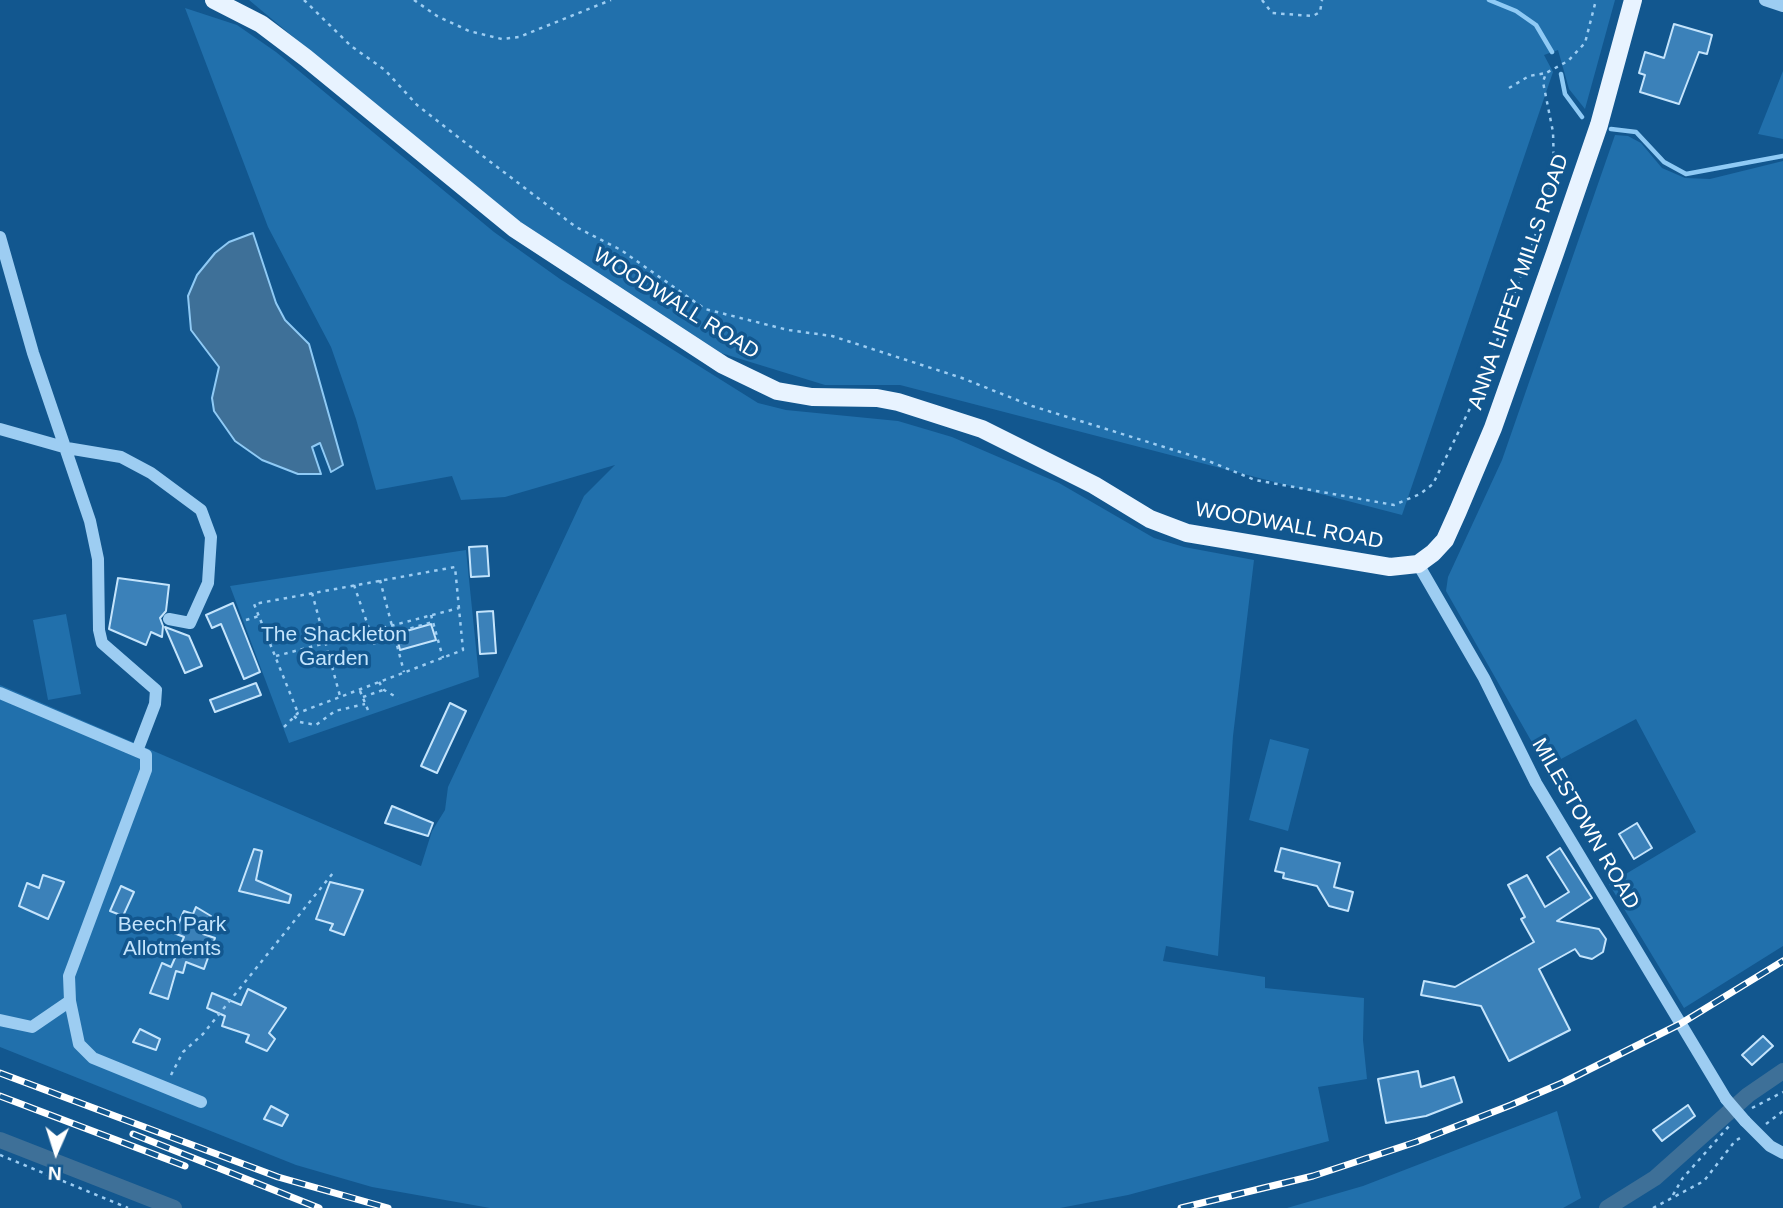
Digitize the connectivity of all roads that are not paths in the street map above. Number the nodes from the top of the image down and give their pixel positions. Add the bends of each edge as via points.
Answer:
1 (214, 0) edge
2 (1633, 0) edge
3 (1765, 0) edge
4 (1783, 6) edge
5 (0, 237) edge
6 (0, 429) edge
7 (67, 448) junction
8 (1418, 564) junction
9 (169, 619) dead end
10 (0, 693) edge
11 (137, 751) junction
12 (70, 1001) junction
13 (0, 1020) edge
14 (201, 1102) dead end
15 (1783, 1153) edge

1 - 8 main road, WOODWALL ROAD via 261,24 306,58 515,229 723,365 778,391 812,397 877,398 982,429 1094,485 1150,519 1187,533 1390,568
2 - 8 main road, ANNA LIFFEY MILLS ROAD via 1599,125 1493,428 1445,540
3 - 4 street
5 - 7 street via 33,353
6 - 7 street
7 - 9 street via 121,457 201,510 211,537 208,583 190,623
7 - 11 street via 98,559 103,643 156,690
8 - 15 street, MILESTOWN ROAD, bridge via 1484,678 1536,783 1726,1099 1770,1146
10 - 11 street
11 - 12 street via 146,755 146,770 69,976
12 - 13 street via 32,1027
12 - 14 street via 79,1044 93,1058

